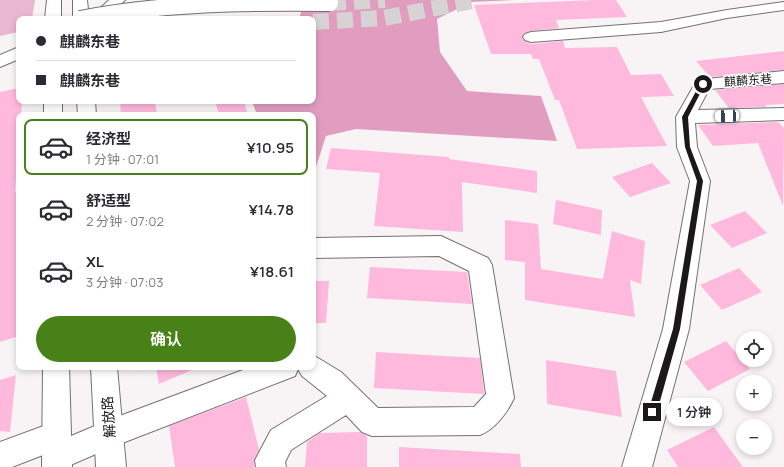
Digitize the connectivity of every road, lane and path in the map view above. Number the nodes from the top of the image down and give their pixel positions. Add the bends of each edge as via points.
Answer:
1 (54, 0) edge
2 (80, 0) edge
3 (118, 0) edge
4 (140, 0) edge
5 (284, 0) edge
6 (330, 3) dead end
7 (784, 6) edge
8 (54, 16) edge
9 (75, 16) edge
10 (81, 16) edge
11 (94, 16) edge
12 (100, 16) edge
13 (152, 16) edge
14 (531, 37) dead end
15 (16, 38) edge
16 (0, 45) edge
17 (16, 50) edge
18 (0, 53) edge
19 (16, 54) edge
20 (16, 59) edge
21 (0, 64) edge
22 (16, 64) edge
23 (784, 77) edge
24 (784, 114) edge
25 (685, 117) junction
26 (316, 248) edge
27 (56, 370) edge
28 (104, 370) edge
29 (278, 370) edge
30 (316, 370) edge
31 (349, 398) junction
32 (109, 434) junction
33 (57, 453) edge
34 (0, 457) edge
35 (111, 467) edge
36 (271, 467) edge
37 (637, 467) edge

1 - 8 street
2 - 10 street
3 - 12 street
4 - 9 street via 93,9
5 - 13 street, bridge via 248,10
6 - 11 street, bridge via 191,2 125,9
7 - 14 street via 661,27
15 - 16 street
17 - 18 street
19 - 21 street
20 - 21 street
21 - 22 street
23 - 25 street, 麒麟东巷 via 703,84
24 - 25 street
25 - 37 street via 688,147 700,181 676,329
26 - 31 street via 440,246 480,265 500,398 480,421 372,422
27 - 33 street
28 - 32 street, 解放路
29 - 32 street
30 - 31 street via 332,381
31 - 36 street via 281,440 270,460
32 - 33 street
32 - 35 street, 解放路
33 - 34 street

